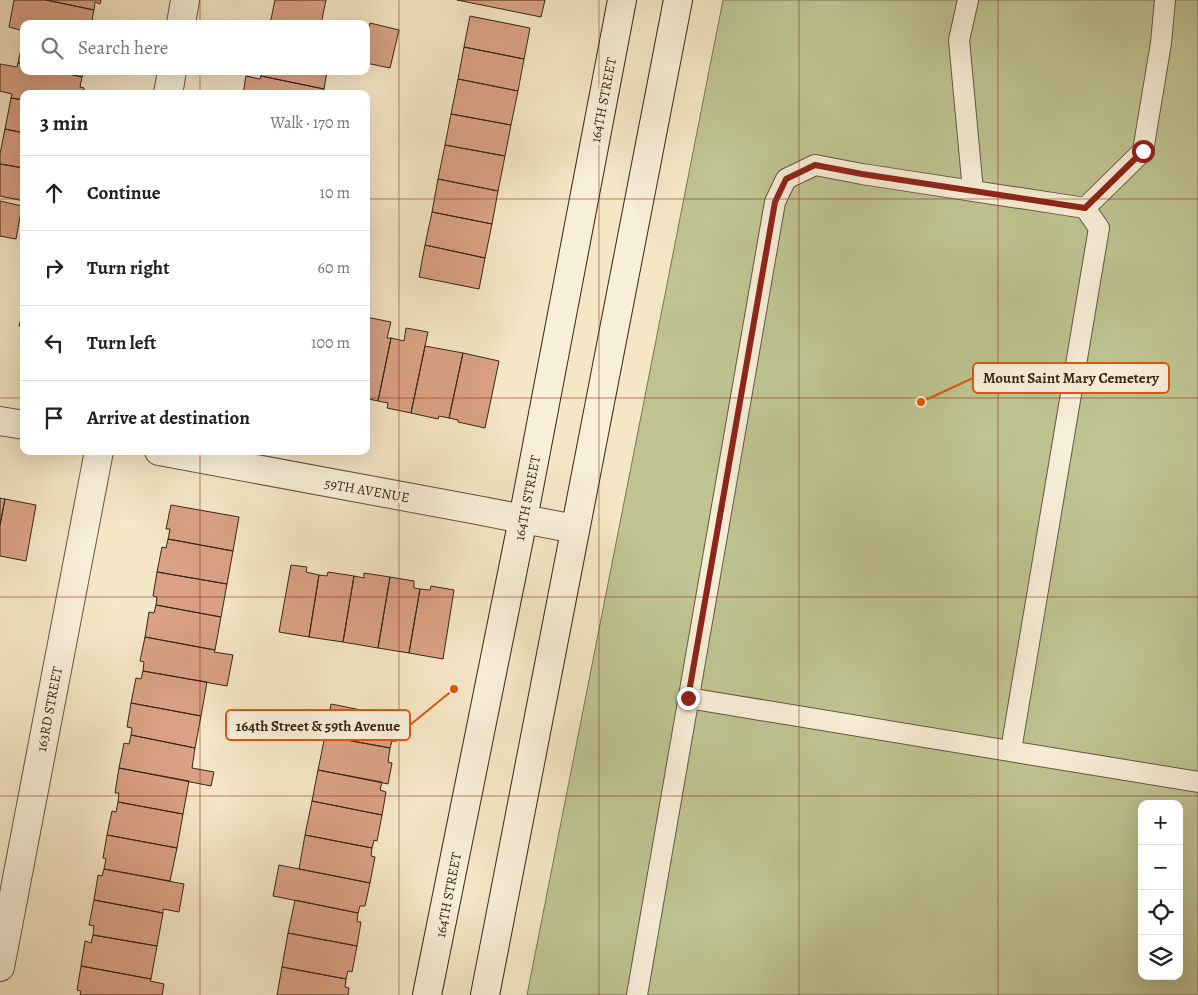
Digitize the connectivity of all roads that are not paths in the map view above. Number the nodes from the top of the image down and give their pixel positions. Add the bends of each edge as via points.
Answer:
1 (186, 0) edge
2 (622, 0) edge
3 (678, 0) edge
4 (968, 0) edge
5 (1165, 0) edge
6 (182, 20) edge
7 (171, 75) edge
8 (169, 90) edge
9 (973, 191) junction
10 (1085, 208) junction
11 (0, 421) edge
12 (20, 424) edge
13 (98, 455) edge
14 (180, 455) edge
15 (523, 519) junction
16 (575, 529) junction
17 (688, 698) junction
18 (1011, 750) junction
19 (1198, 782) edge
20 (0, 967) edge
21 (427, 995) edge
22 (485, 995) edge
23 (637, 995) edge

1 - 6 street
2 - 15 street, 164TH STREET
3 - 16 street
4 - 9 lane via 959,40
5 - 10 lane via 1143,151
7 - 8 street
9 - 10 lane
9 - 17 lane via 815,165 786,179 775,202
10 - 18 lane via 1099,228
11 - 12 street
13 - 20 street, 163RD STREET
14 - 15 street, 59TH AVENUE
15 - 16 street, 59TH AVENUE
15 - 21 street, 164TH STREET
16 - 22 street
17 - 18 lane
17 - 23 lane
18 - 19 lane

